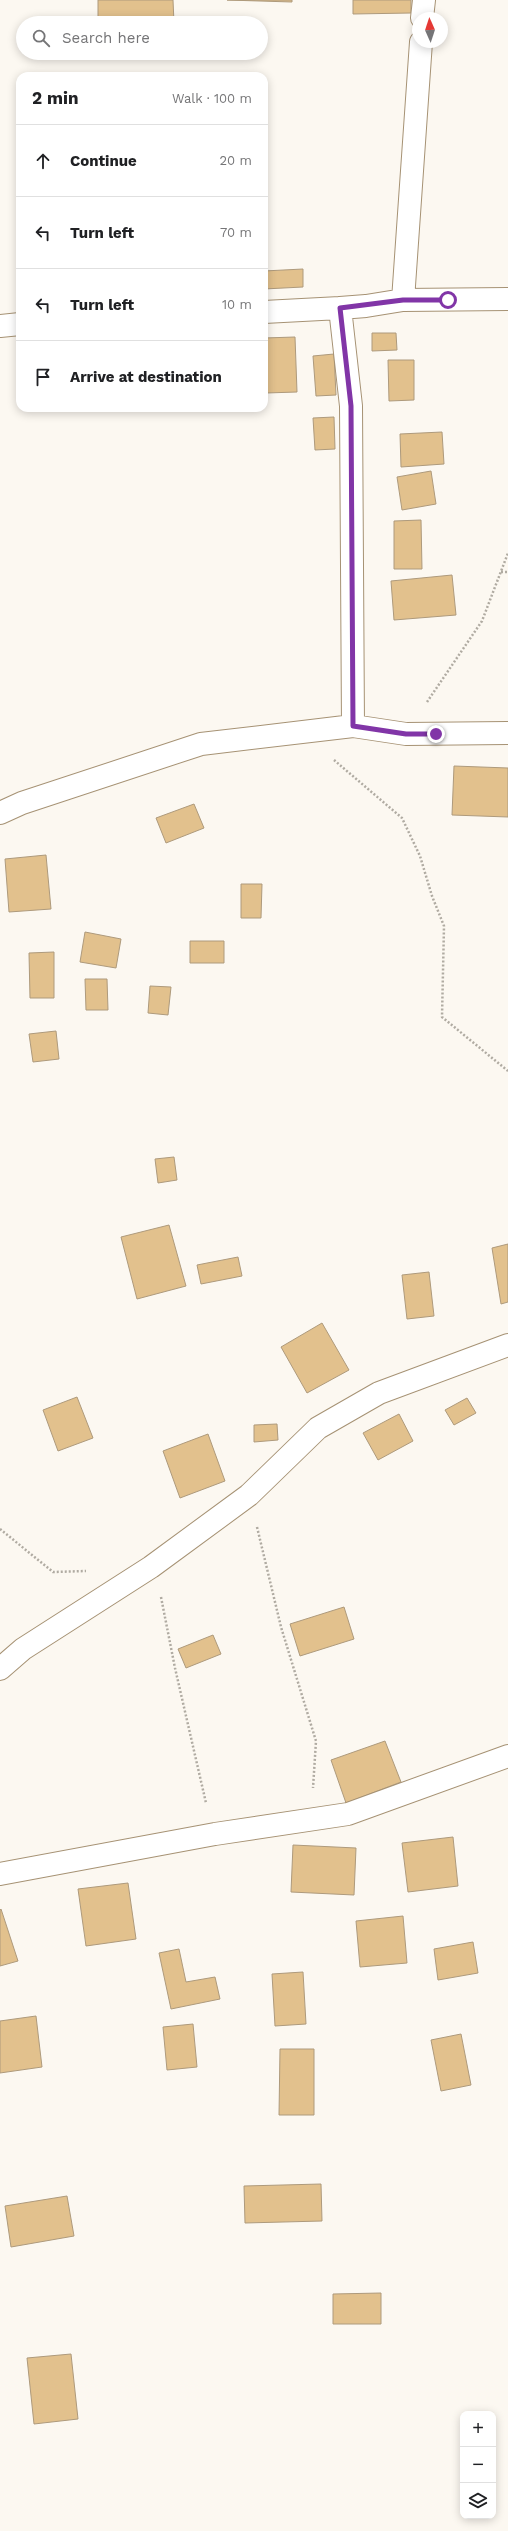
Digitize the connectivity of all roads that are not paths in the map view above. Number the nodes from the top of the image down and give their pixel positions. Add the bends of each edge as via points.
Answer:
1 (424, 0) edge
2 (423, 12) edge
3 (421, 48) edge
4 (508, 299) edge
5 (403, 300) junction
6 (340, 308) junction
7 (268, 312) edge
8 (16, 324) edge
9 (0, 326) edge
10 (353, 726) junction
11 (508, 734) edge
12 (0, 813) edge
13 (508, 1345) edge
14 (0, 1669) edge
15 (508, 1756) edge
16 (0, 1874) edge

1 - 2 street
3 - 5 street
4 - 5 street
5 - 6 street
6 - 7 street
6 - 10 street via 351,406
8 - 9 street
10 - 11 street via 406,734
10 - 12 street via 201,744 22,803
13 - 14 street via 372,1397 318,1428 249,1495 151,1567 23,1649
15 - 16 street via 348,1814 215,1834

